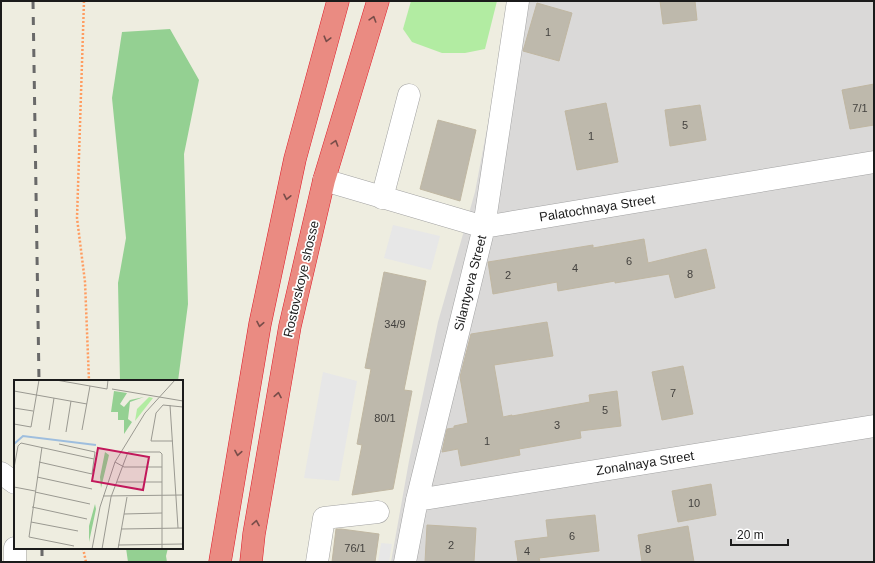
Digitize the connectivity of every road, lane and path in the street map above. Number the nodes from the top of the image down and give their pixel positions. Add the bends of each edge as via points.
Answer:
1 (84, 1) edge
2 (338, 1) edge
3 (378, 1) edge
4 (518, 1) edge
5 (409, 95) dead end
6 (874, 162) edge
7 (324, 180) junction
8 (382, 198) junction
9 (484, 227) junction
10 (89, 380) edge
11 (874, 426) edge
12 (1, 473) edge
13 (14, 482) edge
14 (417, 500) junction
15 (378, 512) dead end
16 (15, 549) edge
17 (83, 549) edge
18 (15, 562) edge
19 (86, 562) edge
20 (220, 562) edge
21 (251, 562) edge
22 (317, 562) edge
23 (405, 562) edge

1 - 10 path via 77,218 85,282
2 -> 20 highway via 295,159 266,294
7 -> 3 highway, Rostovskoye shosse
4 - 9 street, Silantyeva Street
5 - 8 street
6 - 9 street, Palatochnaya Street
7 - 8 street, Palatochnaya Street
21 -> 7 highway, Rostovskoye shosse via 290,326
8 - 9 street, Palatochnaya Street
9 - 14 street, Silantyeva Street
11 - 14 street, Zonalnaya Street
12 - 13 street
14 - 23 street, Silantyeva Street
15 - 22 street via 324,518
16 - 18 street
17 - 19 path

